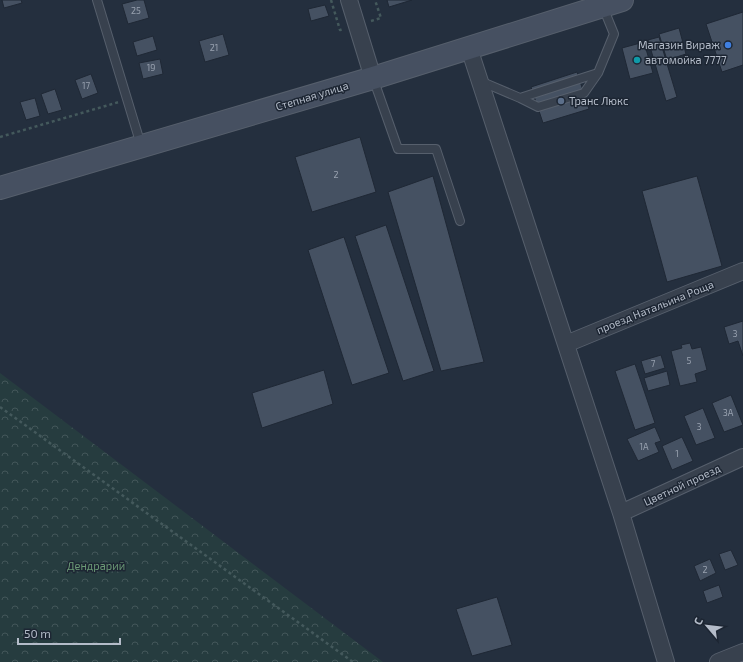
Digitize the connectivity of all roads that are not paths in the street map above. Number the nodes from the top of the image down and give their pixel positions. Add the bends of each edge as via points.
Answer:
1 (97, 0) edge
2 (349, 0) edge
3 (612, 3) edge
4 (469, 48) junction
5 (598, 73) junction
6 (373, 78) junction
7 (479, 80) junction
8 (520, 98) junction
9 (142, 147) junction
10 (0, 188) edge
11 (460, 221) dead end
12 (743, 271) edge
13 (566, 344) junction
14 (743, 457) edge
15 (621, 513) junction
16 (743, 652) edge
17 (666, 662) edge
18 (718, 662) edge

1 - 9 lane
2 - 6 street
3 - 4 main road, Степная улица
3 - 5 lane via 614,34
4 - 6 main road, Степная улица
4 - 7 street
5 - 8 lane
5 - 8 lane via 584,93 538,107
6 - 9 main road, Степная улица
6 - 11 lane via 398,149 436,149
7 - 8 lane
7 - 13 street
9 - 10 main road, Степная улица
12 - 13 street, проезд Натальина Роща
13 - 15 street
14 - 15 street, Цветной проезд
15 - 17 street
16 - 18 street

